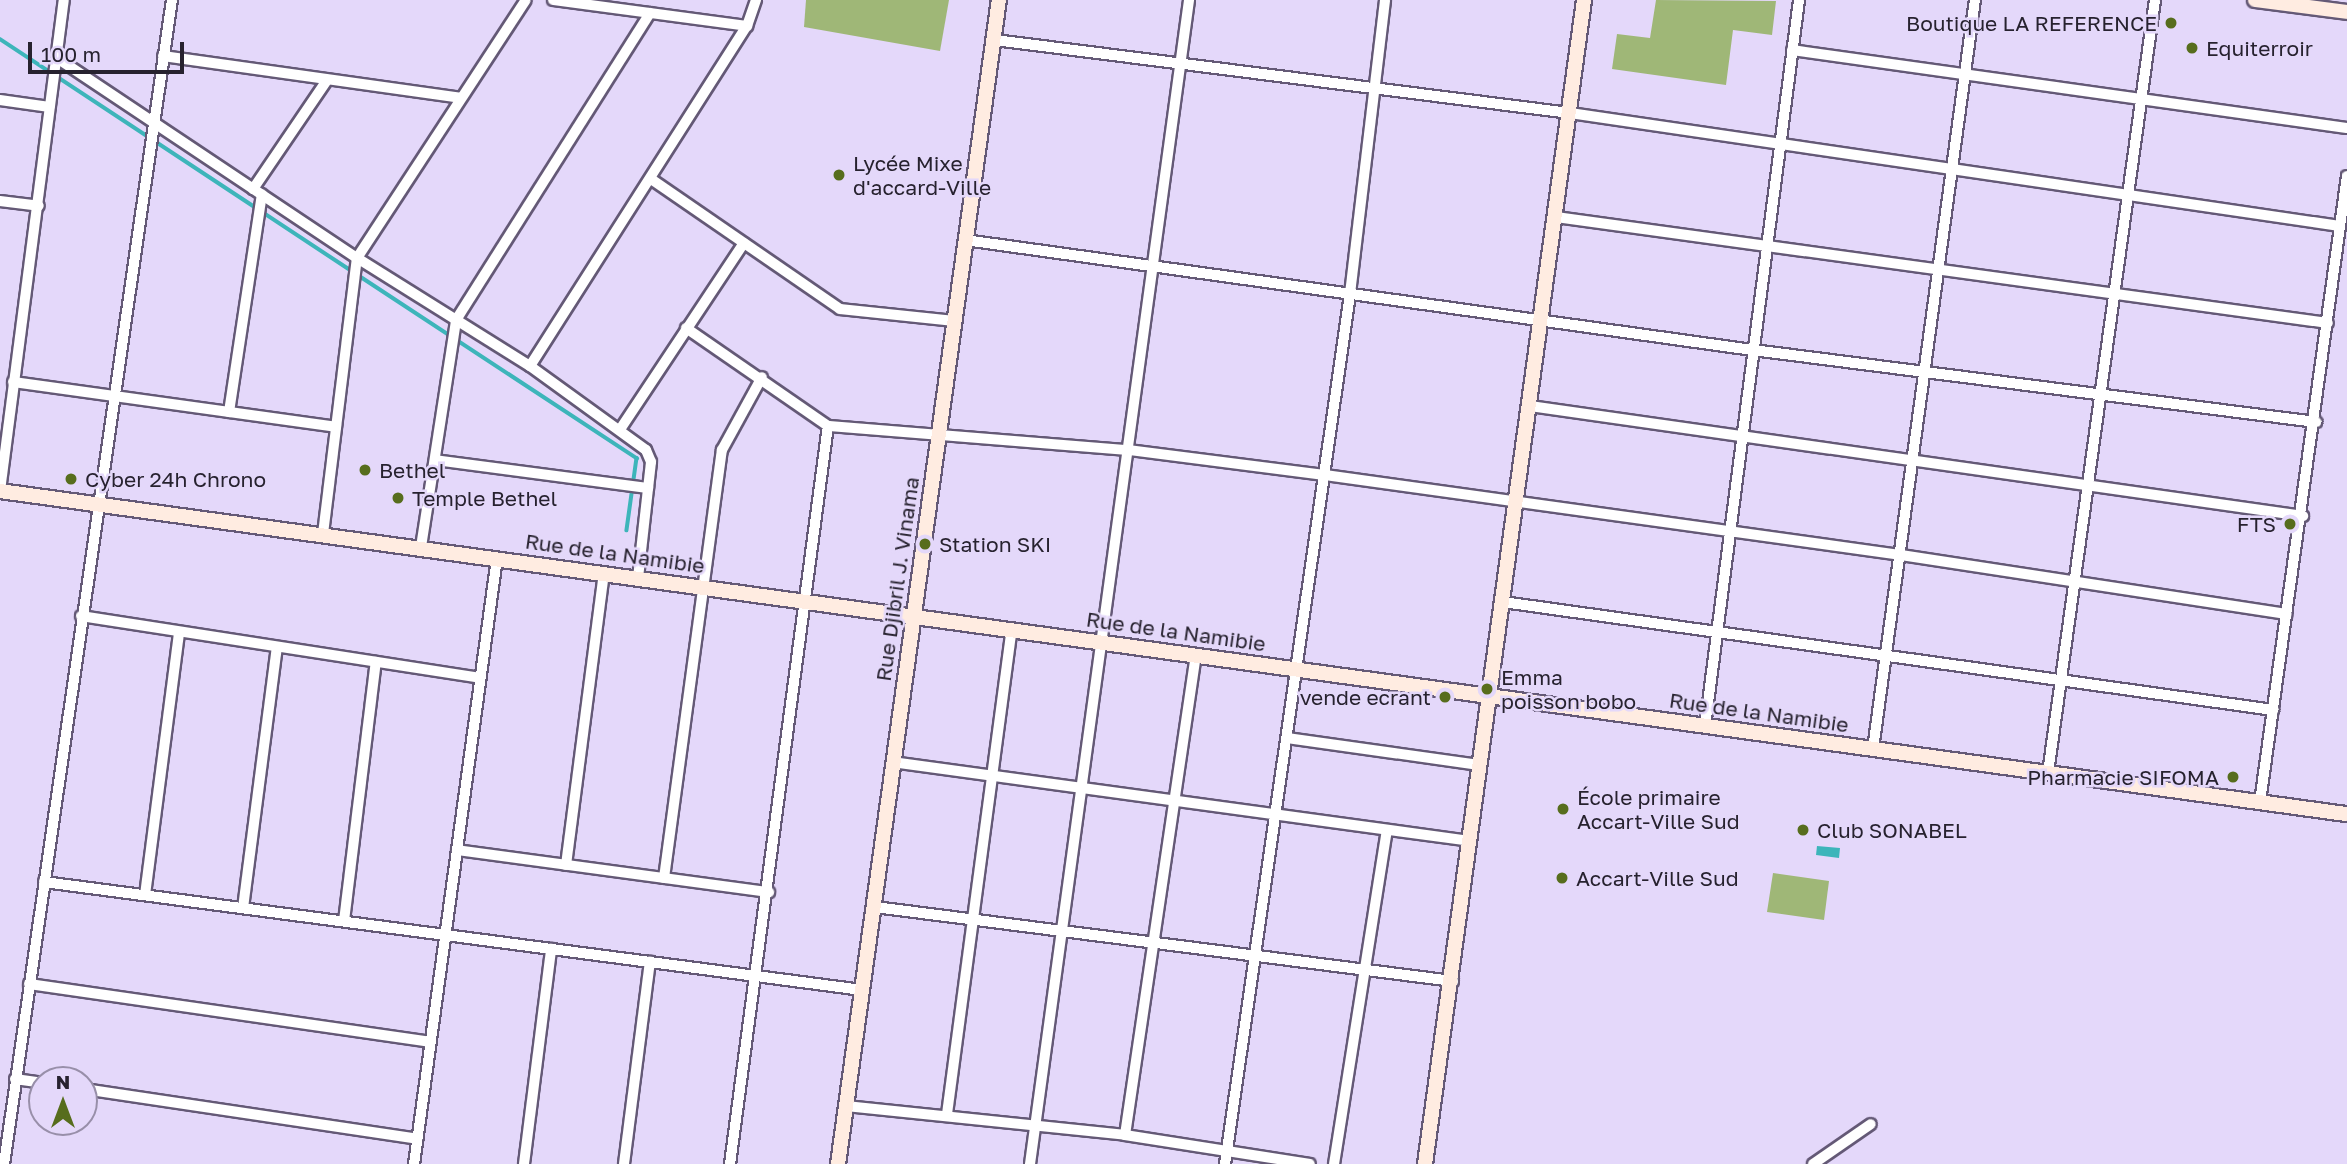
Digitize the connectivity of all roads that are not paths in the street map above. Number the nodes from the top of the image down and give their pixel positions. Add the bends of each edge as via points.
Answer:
1 (64, 0) edge
2 (172, 0) edge
3 (526, 0) edge
4 (553, 0) edge
5 (756, 0) edge
6 (999, 0) edge
7 (1189, 0) edge
8 (1385, 0) edge
9 (1584, 0) edge
10 (1798, 0) edge
11 (1975, 0) edge
12 (2155, 0) edge
13 (2255, 0) edge
14 (2347, 12) edge
15 (650, 13) junction
16 (747, 26) junction
17 (995, 40) junction
18 (1792, 50) junction
19 (163, 56) junction
20 (57, 58) junction
21 (1179, 66) junction
22 (1965, 76) junction
23 (327, 80) junction
24 (1375, 91) junction
25 (460, 98) junction
26 (0, 100) edge
27 (2141, 101) junction
28 (50, 107) junction
29 (1570, 113) junction
30 (153, 125) junction
31 (2347, 128) edge
32 (1779, 144) junction
33 (1951, 169) junction
34 (2347, 176) edge
35 (651, 179) junction
36 (257, 192) junction
37 (2127, 194) junction
38 (0, 201) edge
39 (39, 205) junction
40 (1556, 217) junction
41 (2340, 226) junction
42 (965, 240) junction
43 (744, 243) junction
44 (1766, 246) junction
45 (357, 258) junction
46 (1154, 269) junction
47 (1937, 269) junction
48 (2113, 293) junction
49 (1350, 294) junction
50 (456, 320) junction
51 (954, 321) junction
52 (1542, 321) junction
53 (2328, 323) junction
54 (686, 328) junction
55 (1753, 350) junction
56 (530, 366) junction
57 (1923, 370) junction
58 (762, 377) junction
59 (13, 382) junction
60 (2101, 392) junction
61 (113, 396) junction
62 (1530, 406) junction
63 (229, 412) junction
64 (2316, 422) junction
65 (828, 426) junction
66 (336, 427) junction
67 (621, 428) junction
68 (938, 432) junction
69 (1743, 437) junction
70 (1129, 450) junction
71 (435, 460) junction
72 (1913, 461) junction
73 (1325, 475) junction
74 (2089, 486) junction
75 (648, 488) junction
76 (0, 491) edge
77 (97, 503) junction
78 (1517, 503) junction
79 (2303, 516) junction
80 (1729, 533) junction
81 (323, 534) junction
82 (421, 547) junction
83 (1901, 555) junction
84 (496, 558) junction
85 (604, 574) junction
86 (638, 578) junction
87 (2077, 581) junction
88 (705, 587) junction
89 (806, 602) junction
90 (1503, 602) junction
91 (2287, 614) junction
92 (81, 616) junction
93 (913, 616) junction
94 (1012, 629) junction
95 (179, 632) junction
96 (1716, 632) junction
97 (1102, 642) junction
98 (277, 647) junction
99 (1196, 655) junction
100 (1886, 655) junction
101 (376, 662) junction
102 (1298, 669) junction
103 (480, 678) junction
104 (2062, 680) junction
105 (1490, 696) junction
106 (2273, 710) junction
107 (1705, 726) junction
108 (1287, 738) junction
109 (1872, 749) junction
110 (892, 762) junction
111 (1479, 765) junction
112 (2048, 773) junction
113 (995, 776) junction
114 (1082, 788) junction
115 (1172, 800) junction
116 (2260, 802) junction
117 (1277, 814) junction
118 (2347, 814) edge
119 (1387, 830) junction
120 (1470, 841) junction
121 (457, 850) junction
122 (566, 865) junction
123 (664, 878) junction
124 (44, 882) junction
125 (769, 892) junction
126 (145, 895) junction
127 (875, 907) junction
128 (243, 908) junction
129 (976, 920) junction
130 (344, 921) junction
131 (1064, 931) junction
132 (445, 935) junction
133 (1155, 943) junction
134 (551, 949) junction
135 (1258, 956) junction
136 (650, 962) junction
137 (1366, 970) junction
138 (759, 976) junction
139 (1453, 981) junction
140 (29, 984) junction
141 (862, 990) junction
142 (430, 1042) junction
143 (15, 1079) junction
144 (28, 1081) edge
145 (98, 1092) edge
146 (846, 1106) junction
147 (947, 1114) junction
148 (1871, 1124) dead end
149 (1035, 1125) junction
150 (1125, 1135) junction
151 (417, 1139) junction
152 (1227, 1151) junction
153 (4, 1164) edge
154 (414, 1164) edge
155 (524, 1164) edge
156 (624, 1164) edge
157 (730, 1164) edge
158 (838, 1164) edge
159 (1030, 1164) edge
160 (1225, 1164) edge
161 (1310, 1164) edge
162 (1334, 1164) edge
163 (1425, 1164) edge
164 (1813, 1164) edge

1 - 20 street
2 - 19 street
3 - 25 street
4 - 15 street
5 - 16 street
6 - 17 street, Rue Djibril J. Vinama
7 - 21 street
8 - 24 street
9 - 29 street
10 - 18 street
11 - 22 street
12 - 27 street
13 - 14 street
15 - 16 street
15 - 50 street
16 - 35 street
17 - 21 street
17 - 42 street, Rue Djibril J. Vinama
18 - 22 street
18 - 32 street
19 - 23 street
19 - 30 street
20 - 28 street
20 - 30 street
21 - 24 street
21 - 46 street
22 - 27 street
22 - 33 street
23 - 25 street
23 - 36 street
24 - 29 street
24 - 49 street
25 - 45 street
26 - 28 street
27 - 31 street
27 - 37 street
28 - 39 street
29 - 32 street
29 - 40 street
30 - 36 street
30 - 61 street
32 - 33 street
32 - 44 street
33 - 37 street
33 - 47 street
34 - 41 street
35 - 43 street
35 - 56 street
36 - 45 street
36 - 63 street
37 - 41 street
37 - 48 street
38 - 39 street
39 - 59 street
40 - 44 street
40 - 52 street
41 - 53 street
42 - 46 street
42 - 51 street, Rue Djibril J. Vinama
43 - 51 street via 840,309
43 - 54 street
44 - 47 street
44 - 55 street
45 - 50 street
45 - 66 street
46 - 49 street
46 - 70 street
47 - 48 street
47 - 57 street
48 - 53 street
48 - 60 street
49 - 52 street
49 - 73 street
50 - 56 street
50 - 71 street
51 - 68 street, Rue Djibril J. Vinama
52 - 55 street
52 - 62 street
53 - 64 street
54 - 58 street
54 - 67 street
55 - 57 street
55 - 69 street
56 - 67 street
57 - 60 street
57 - 72 street
58 - 65 street
58 - 88 street via 723,450
59 - 61 street
59 - 76 street
60 - 64 street
60 - 74 street
61 - 63 street
61 - 77 street
62 - 69 street
62 - 78 street
63 - 66 street
64 - 79 street
65 - 68 street
65 - 89 street
66 - 81 street
67 - 75 street via 649,456
68 - 70 street
68 - 93 street, Rue Djibril J. Vinama
69 - 72 street
69 - 80 street
70 - 73 street
70 - 97 street
71 - 75 street
71 - 82 street
72 - 74 street
72 - 83 street
73 - 78 street
73 - 102 street
74 - 79 street
74 - 87 street
75 - 86 street
76 - 77 street, Rue de la Namibie
77 - 81 street, Rue de la Namibie
77 - 92 street
78 - 80 street
78 - 90 street
79 - 91 street
80 - 83 street
80 - 96 street
81 - 82 street, Rue de la Namibie
82 - 84 street, Rue de la Namibie
83 - 87 street
83 - 100 street
84 - 85 street, Rue de la Namibie
84 - 103 street
85 - 86 street, Rue de la Namibie
85 - 122 street
86 - 88 street, Rue de la Namibie
87 - 91 street
87 - 104 street
88 - 89 street, Rue de la Namibie
88 - 123 street
89 - 93 street, Rue de la Namibie
89 - 125 street
90 - 96 street
90 - 105 street
91 - 106 street
92 - 95 street
92 - 124 street
93 - 94 street, Rue de la Namibie
93 - 110 street, Rue Djibril J. Vinama
94 - 97 street, Rue de la Namibie
94 - 113 street
95 - 98 street
95 - 126 street
96 - 100 street
96 - 107 street
97 - 99 street, Rue de la Namibie
97 - 114 street
98 - 101 street
98 - 128 street
99 - 102 street, Rue de la Namibie
99 - 115 street
100 - 104 street
100 - 109 street
101 - 103 street
101 - 130 street
102 - 105 street, Rue de la Namibie
102 - 108 street
103 - 121 street
104 - 106 street
104 - 112 street
105 - 107 street, Rue de la Namibie
105 - 111 street
106 - 116 street
107 - 109 street, Rue de la Namibie
108 - 111 street
108 - 117 street
109 - 112 street, Rue de la Namibie
110 - 113 street
110 - 127 street, Rue Djibril J. Vinama
111 - 120 street
112 - 116 street, Rue de la Namibie
113 - 114 street
113 - 129 street
114 - 115 street
114 - 131 street
115 - 117 street
115 - 133 street
116 - 118 street, Rue de la Namibie
117 - 119 street
117 - 135 street
119 - 120 street
119 - 137 street
120 - 139 street
121 - 122 street
121 - 132 street
122 - 123 street
123 - 125 street
124 - 126 street
124 - 140 street
125 - 138 street
126 - 128 street
127 - 129 street
127 - 141 street, Rue Djibril J. Vinama
128 - 130 street
129 - 131 street
129 - 147 street
130 - 132 street
131 - 133 street
131 - 149 street
132 - 134 street
132 - 142 street
133 - 135 street
133 - 150 street
134 - 136 street
134 - 155 street
135 - 137 street
135 - 152 street
136 - 138 street
136 - 156 street
137 - 139 street
137 - 162 street
138 - 141 street
138 - 157 street
139 - 163 street
140 - 142 street
140 - 143 street
141 - 146 street, Rue Djibril J. Vinama
142 - 151 street
143 - 144 street
143 - 153 street
145 - 151 street
146 - 147 street
146 - 158 street, Rue Djibril J. Vinama
147 - 149 street
148 - 164 street
149 - 150 street
149 - 159 street
150 - 152 street
151 - 154 street
152 - 160 street
152 - 161 street

